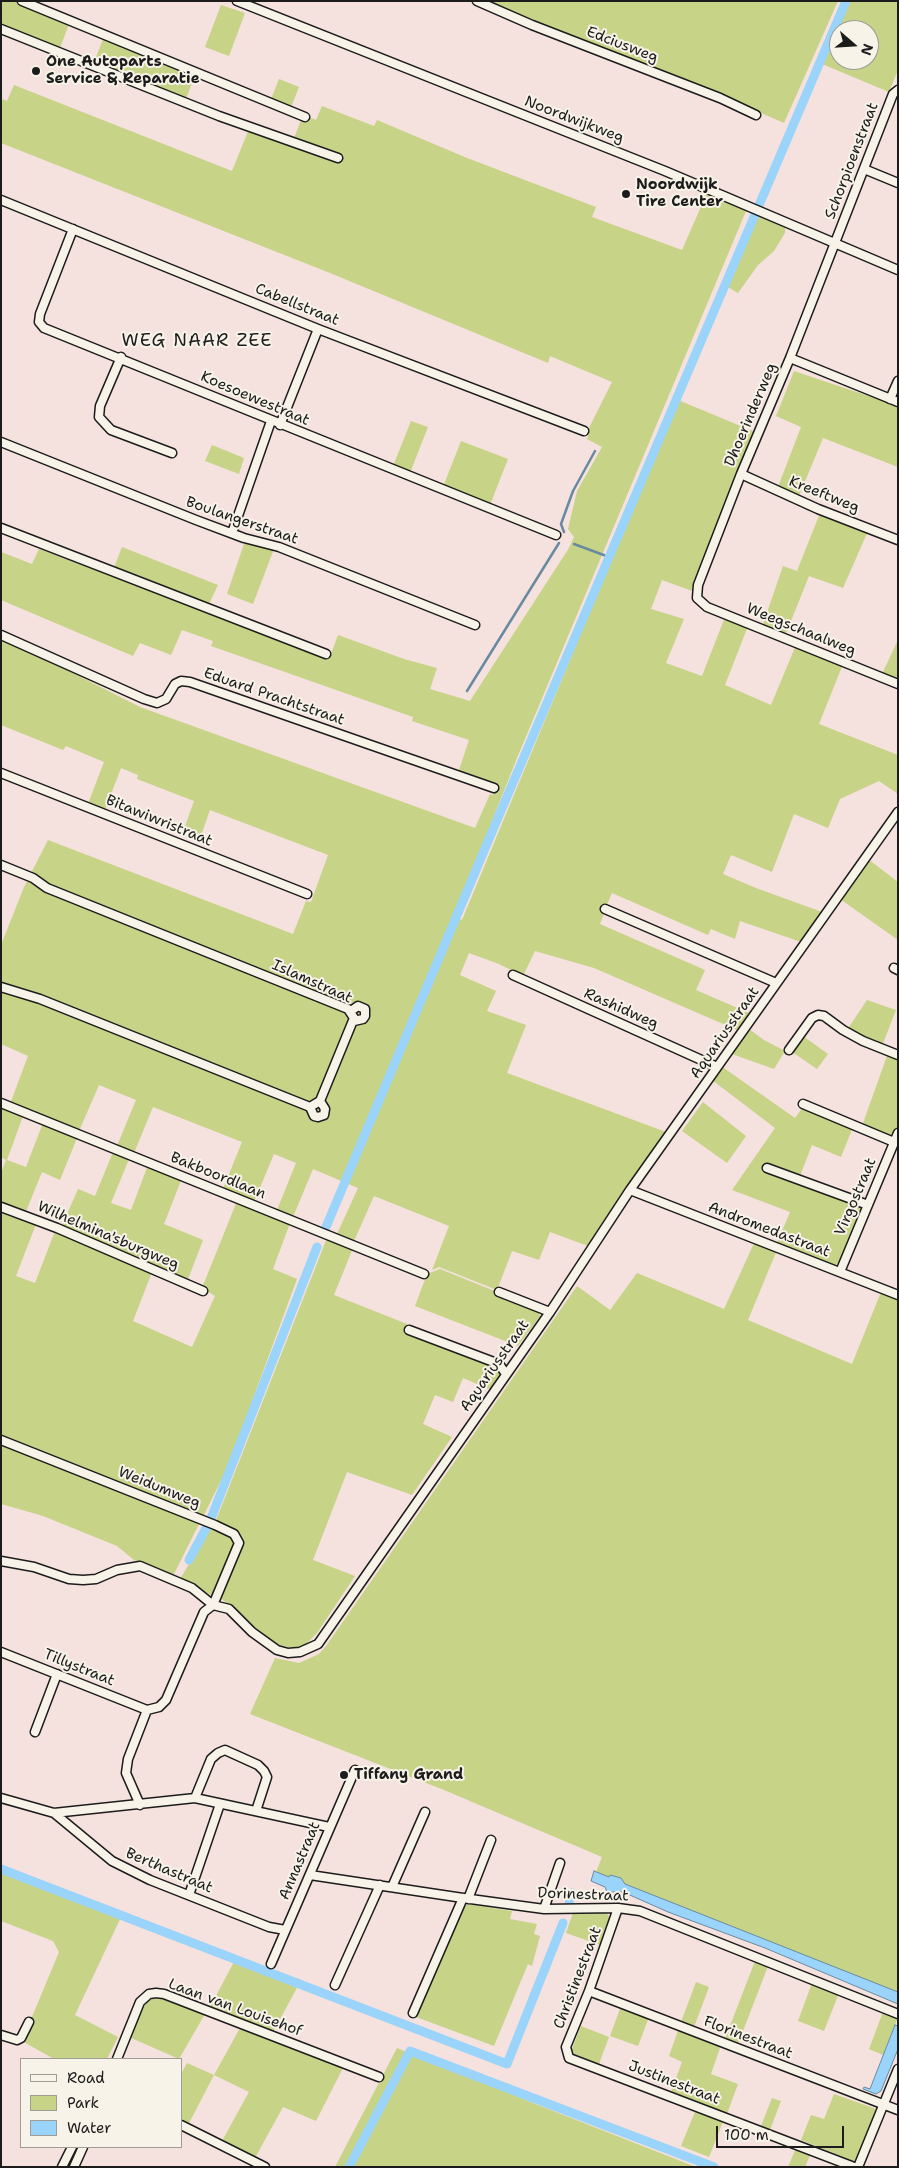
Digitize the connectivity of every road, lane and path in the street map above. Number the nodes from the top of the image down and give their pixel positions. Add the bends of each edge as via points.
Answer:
1 (22, 1) edge
2 (237, 1) edge
3 (477, 1) edge
4 (1, 29) edge
5 (898, 90) edge
6 (756, 115) dead end
7 (304, 117) dead end
8 (338, 158) dead end
9 (864, 169) junction
10 (898, 182) edge
11 (1, 200) edge
12 (73, 229) junction
13 (835, 244) junction
14 (898, 270) edge
15 (318, 329) junction
16 (121, 357) junction
17 (790, 358) junction
18 (898, 381) edge
19 (894, 400) edge
20 (271, 421) junction
21 (280, 424) junction
22 (584, 432) dead end
23 (1, 442) edge
24 (172, 453) dead end
25 (741, 474) junction
26 (1, 528) edge
27 (232, 533) junction
28 (556, 534) dead end
29 (898, 540) edge
30 (697, 598) joint
31 (475, 626) dead end
32 (1, 635) edge
33 (326, 654) dead end
34 (898, 684) edge
35 (1, 773) edge
36 (494, 788) dead end
37 (898, 812) edge
38 (1, 865) edge
39 (307, 894) dead end
40 (606, 909) dead end
41 (513, 975) dead end
42 (776, 983) junction
43 (1, 987) edge
44 (351, 1010) junction
45 (354, 1021) junction
46 (789, 1050) dead end
47 (898, 1055) edge
48 (717, 1068) junction
49 (320, 1102) junction
50 (1, 1103) edge
51 (803, 1104) dead end
52 (310, 1107) junction
53 (898, 1133) edge
54 (894, 1142) junction
55 (767, 1168) dead end
56 (630, 1190) junction
57 (868, 1205) junction
58 (1, 1207) edge
59 (840, 1272) junction
60 (424, 1274) dead end
61 (203, 1291) dead end
62 (499, 1292) dead end
63 (898, 1295) edge
64 (550, 1312) junction
65 (409, 1330) dead end
66 (506, 1374) junction
67 (1, 1440) edge
68 (1, 1561) edge
69 (213, 1605) junction
70 (1, 1652) edge
71 (56, 1674) junction
72 (147, 1710) junction
73 (35, 1732) dead end
74 (355, 1770) dead end
75 (1, 1798) edge
76 (195, 1798) junction
77 (220, 1804) junction
78 (140, 1805) junction
79 (256, 1811) junction
80 (425, 1812) dead end
81 (54, 1813) junction
82 (329, 1827) junction
83 (491, 1840) dead end
84 (560, 1864) dead end
85 (310, 1874) junction
86 (380, 1885) junction
87 (392, 1887) junction
88 (188, 1895) junction
89 (466, 1899) junction
90 (544, 1908) junction
91 (618, 1908) junction
92 (285, 1930) junction
93 (271, 1964) dead end
94 (335, 1986) dead end
95 (589, 1991) junction
96 (413, 2013) dead end
97 (898, 2014) edge
98 (29, 2022) dead end
99 (1, 2035) edge
100 (117, 2058) edge
101 (569, 2058) joint
102 (898, 2069) edge
103 (379, 2077) dead end
104 (882, 2104) junction
105 (898, 2110) edge
106 (182, 2126) edge
107 (72, 2148) edge
108 (83, 2148) edge
109 (62, 2167) edge
110 (74, 2167) edge
111 (265, 2167) edge
112 (854, 2167) edge
113 (858, 2167) edge

1 - 7 street
2 - 13 street, Noordwijkweg via 666,171
3 - 6 street, Edciusweg
4 - 8 street via 220,116
5 - 9 street, Schorpioenstraat via 893,94
9 - 10 street
9 - 13 street, Schorpioenstraat
11 - 12 street, Cabellstraat
12 - 15 street, Cabellstraat
12 - 16 street, Koesoewestraat via 39,322 44,328
13 - 14 street, Noordwijkweg
13 - 17 street, Dhoerinderweg
15 - 21 street
15 - 22 street, Cabellstraat
16 - 20 street, Koesoewestraat
16 - 24 street via 100,406 99,417 111,430
17 - 19 street
17 - 25 street, Dhoerinderweg
18 - 19 street
20 - 21 street, Koesoewestraat
20 - 27 street
21 - 28 street, Koesoewestraat
23 - 27 street, Boulangerstraat
25 - 29 street, Kreeftweg
25 - 30 street, Dhoerinderweg via 698,585
26 - 33 street
27 - 31 street, Boulangerstraat via 278,547
30 - 34 street, Weegschaalweg via 707,607
32 - 36 street, Eduard Prachtstraat via 144,699 157,703 166,698 175,684 190,682
35 - 39 street, Bitawiwristraat
37 - 42 street, Aquariusstraat
38 - 44 street, Islamstraat via 47,888
40 - 42 street
41 - 48 street, Rashidweg
42 - 48 street, Aquariusstraat
43 - 52 street via 40,999
44 - 45 street, Islamstraat
44 - 45 street via 358,1006 365,1009 363,1019
45 - 49 street, Islamstraat
46 - 47 street via 812,1018 818,1015 863,1041
48 - 56 street, Aquariusstraat
49 - 52 street
49 - 52 street via 325,1109 324,1115 318,1118
50 - 60 street, Bakboordlaan
51 - 54 street
53 - 54 street, Virgostraat
54 - 57 street, Virgostraat
55 - 57 street
56 - 59 street, Andromedastraat
56 - 64 street, Aquariusstraat
57 - 59 street, Virgostraat
58 - 61 street, Wilhelmina'sburgweg
59 - 63 street, Andromedastraat
62 - 64 street
64 - 66 street, Aquariusstraat
65 - 66 street via 499,1364
66 - 69 street, Aquariusstraat via 318,1644 300,1652 277,1650 252,1632 229,1609
67 - 69 street, Weidumweg via 234,1534 239,1543
68 - 69 street, Aquariusstraat via 83,1580 140,1566 192,1588
69 - 72 street via 199,1619 166,1700 159,1707
70 - 71 street, Tillystraat
71 - 72 street, Tillystraat
71 - 73 street
72 - 78 street via 126,1767
74 - 82 street, Annastraat
75 - 81 street
76 - 77 street
76 - 78 street
76 - 79 street via 211,1759 224,1750 264,1770 267,1777
77 - 79 street
77 - 88 street
78 - 81 street
79 - 82 street
80 - 87 street
81 - 88 street, Berthastraat via 112,1861
82 - 85 street, Annastraat
83 - 89 street
84 - 90 street
85 - 86 street, Dorinestraat
85 - 92 street, Annastraat
86 - 87 street, Dorinestraat
86 - 94 street
87 - 89 street, Dorinestraat
88 - 92 street, Berthastraat via 269,1927
89 - 90 street, Dorinestraat
89 - 96 street
90 - 91 street, Dorinestraat
91 - 95 street, Christinestraat
91 - 97 street, Dorinestraat via 640,1911
92 - 93 street, Annastraat
95 - 101 street, Christinestraat via 566,2048
95 - 104 street, Florinestraat
98 - 99 street via 17,2040
100 - 103 street, Laan van Louisehof via 140,2002 149,1994 156,1993
101 - 112 street, Justinestraat
102 - 104 street
104 - 105 street, Florinestraat
104 - 113 street
106 - 111 street
107 - 109 street
108 - 110 street

